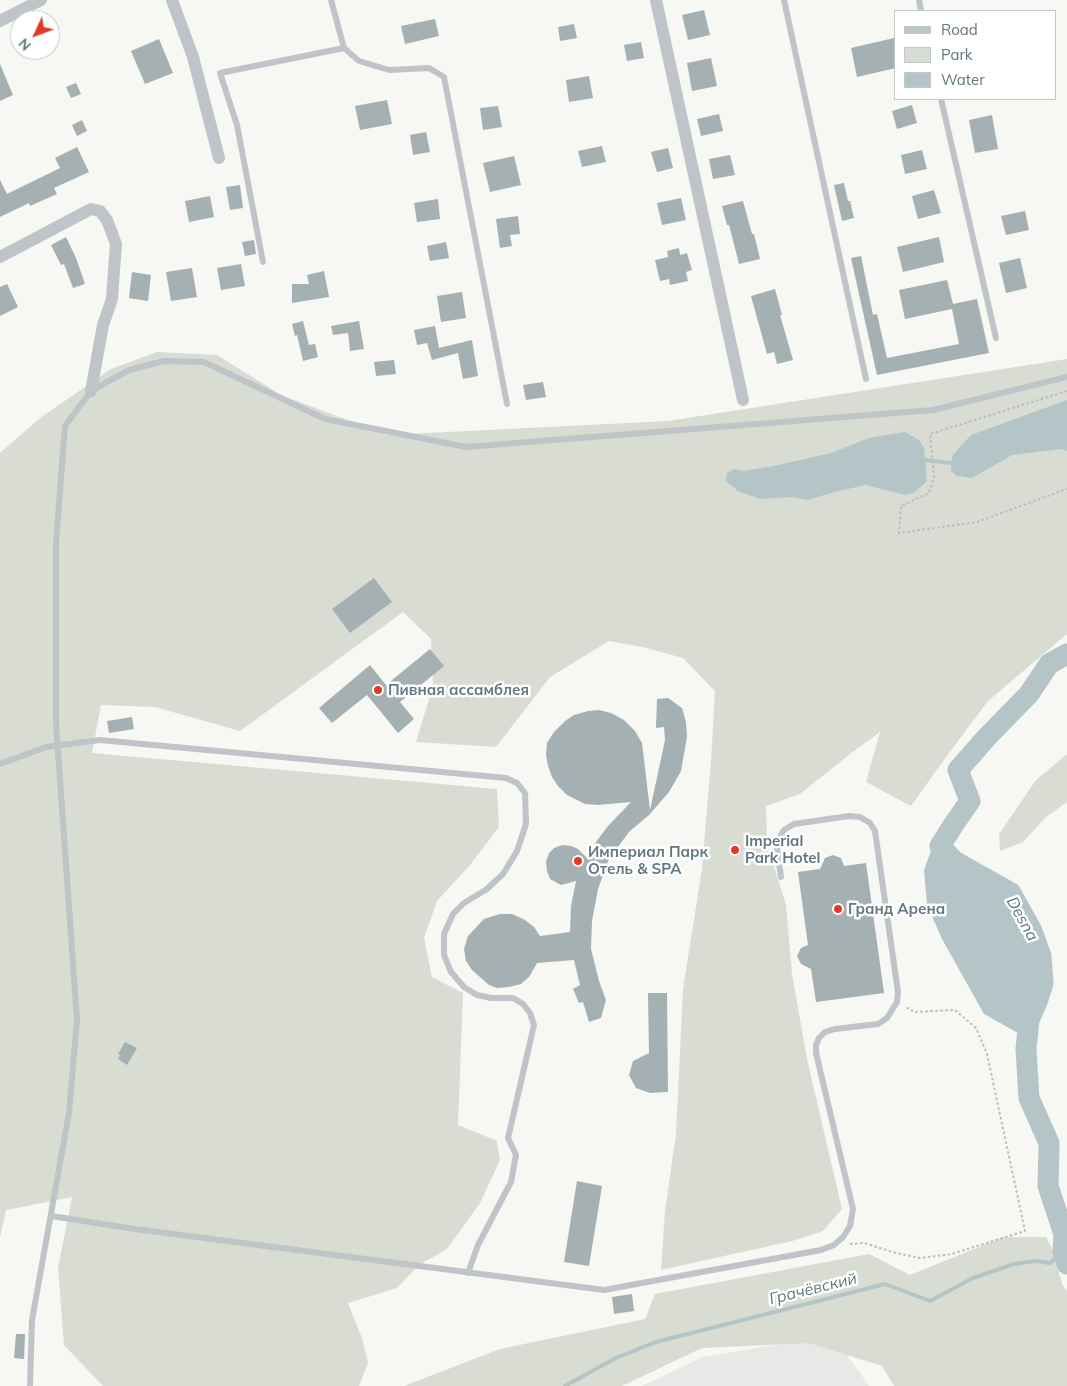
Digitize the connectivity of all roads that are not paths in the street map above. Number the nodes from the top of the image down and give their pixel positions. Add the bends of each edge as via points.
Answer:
1 (41, 0) edge
2 (172, 0) edge
3 (332, 0) edge
4 (656, 0) edge
5 (784, 0) edge
6 (0, 21) edge
7 (344, 48) junction
8 (941, 100) edge
9 (219, 158) dead end
10 (0, 257) edge
11 (263, 262) dead end
12 (996, 338) dead end
13 (1067, 377) edge
14 (866, 379) dead end
15 (91, 391) junction
16 (743, 400) dead end
17 (507, 404) dead end
18 (58, 744) junction
19 (0, 764) edge
20 (782, 877) dead end
21 (50, 1216) junction
22 (468, 1273) junction
23 (30, 1386) edge

1 - 6 street
2 - 9 street via 193,58
3 - 7 lane
4 - 16 street
5 - 14 lane
7 - 11 lane via 220,73 237,125
7 - 17 lane via 359,61 389,70 429,68 444,77
8 - 12 lane
10 - 15 street via 91,210 100,211 107,220 116,244 112,299 102,325
13 - 15 lane via 933,410 466,446 325,419 204,362 164,360 129,370
15 - 18 lane via 65,426 56,542
18 - 19 lane
18 - 21 lane via 77,1020 69,1113
18 - 22 lane via 117,741 506,778 517,783 525,793 526,824 517,851 503,874 453,914 444,934 444,956 451,972 464,987 477,995 513,998 524,1004 534,1025 508,1138 516,1156 511,1182 478,1245
20 - 22 lane via 777,849 779,839 784,830 794,824 850,816 860,817 876,831 897,1002 887,1018 878,1024 825,1032 816,1044 853,1209 850,1226 843,1237 821,1250 604,1290
21 - 22 lane
21 - 23 lane via 32,1320

